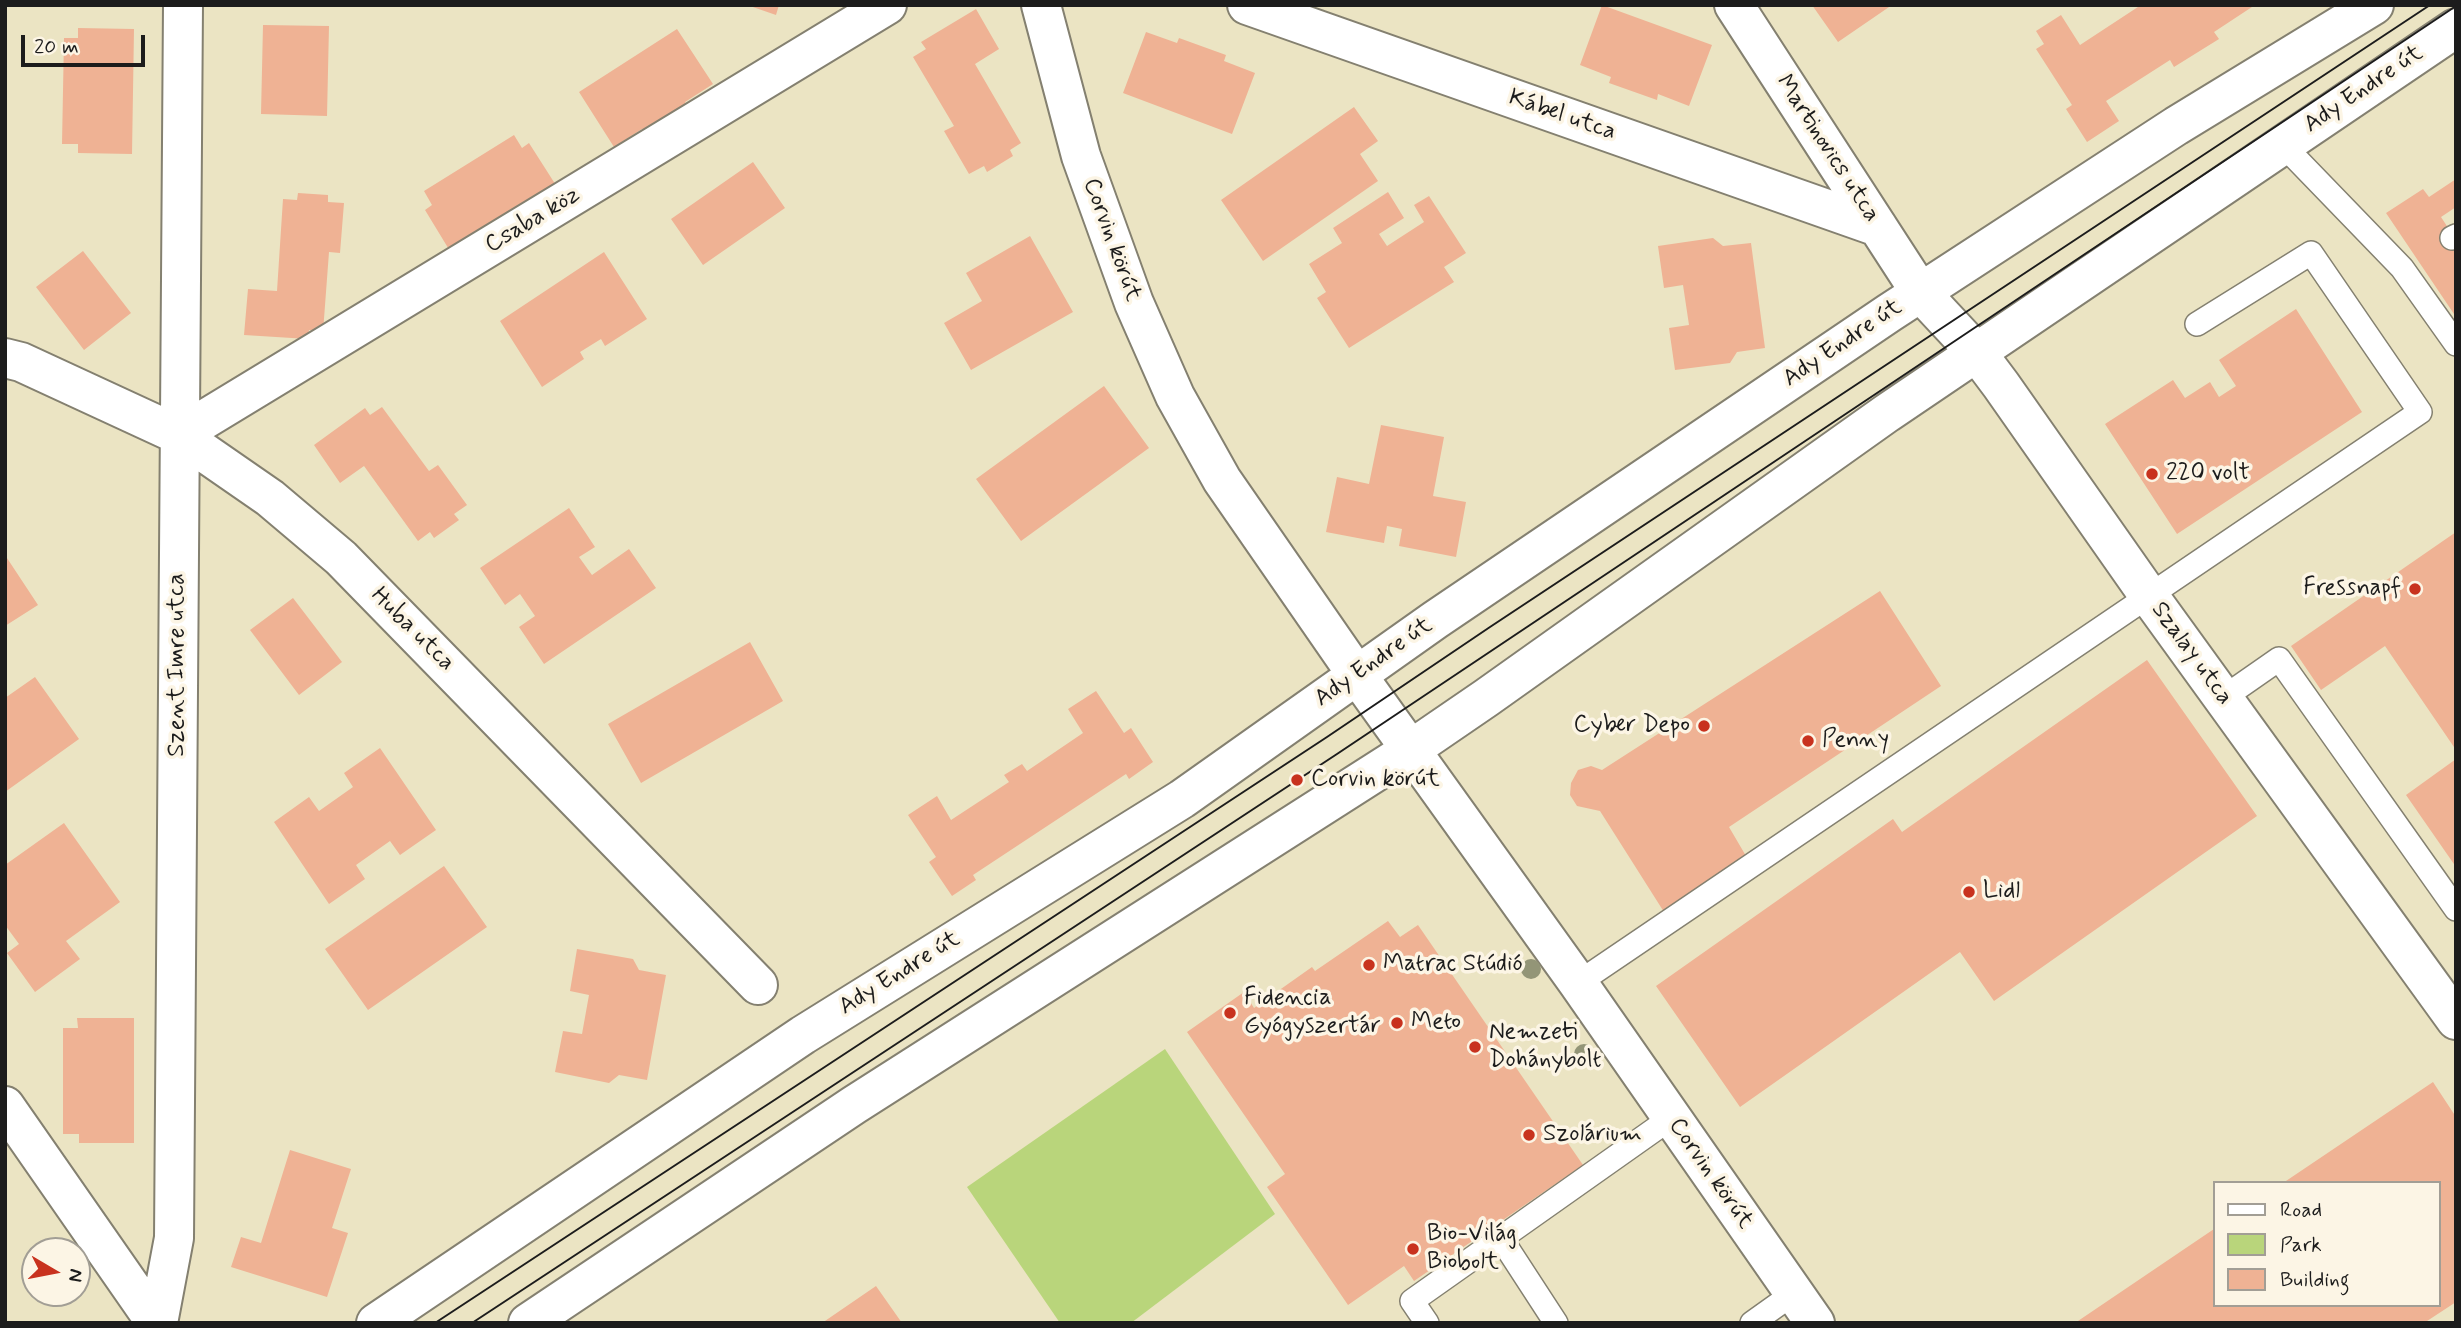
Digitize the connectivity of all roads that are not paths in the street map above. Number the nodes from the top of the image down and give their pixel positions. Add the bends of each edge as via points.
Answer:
1 (183, 5) edge
2 (887, 5) edge
3 (1041, 5) edge
4 (1247, 5) edge
5 (1734, 5) edge
6 (2374, 5) edge
7 (2456, 28) edge
8 (2283, 145) junction
9 (1878, 227) junction
10 (1920, 292) junction
11 (2197, 324) dead end
12 (2456, 344) edge
13 (1977, 353) junction
14 (5, 358) edge
15 (179, 435) junction
16 (2149, 596) junction
17 (1357, 675) junction
18 (2223, 698) junction
19 (1410, 750) junction
20 (2456, 909) edge
21 (1578, 983) junction
22 (758, 985) dead end
23 (2456, 1020) edge
24 (5, 1106) edge
25 (1671, 1118) junction
26 (1500, 1237) junction
27 (1805, 1308) edge
28 (157, 1323) edge
29 (376, 1323) edge
30 (528, 1323) edge
31 (1427, 1323) edge
32 (1556, 1323) edge
33 (1752, 1323) edge

1 - 15 street, Szent Imre utca
2 - 15 street, Csaba köz
3 - 17 street, Corvin körút via 1080,156 1134,303 1175,396 1223,480
4 - 9 street, Kábel utca
5 - 9 street, Martinovics utca
6 - 10 street, Ady Endre út via 2176,126
7 - 8 street, Ady Endre út
8 - 12 lane via 2411,263
8 - 13 street, Ady Endre út
9 - 10 street, Martinovics utca
10 - 13 street, Szalay utca
10 - 17 street, Ady Endre út
11 - 16 lane via 2311,253 2420,412
13 - 16 street, Szalay utca
13 - 19 street, Ady Endre út
14 - 15 street, Huba utca
15 - 22 street, Huba utca via 270,498 341,558
15 - 28 street, Szent Imre utca via 174,1238
16 - 18 street, Szalay utca
16 - 21 lane
17 - 19 street, Corvin körút
17 - 29 street, Ady Endre út via 1182,799 803,1035
18 - 20 lane via 2279,659
18 - 23 street, Szalay utca
19 - 21 street, Corvin körút
19 - 30 street, Ady Endre út via 854,1105
21 - 25 street, Corvin körút
24 - 28 street
25 - 26 lane
25 - 27 street, Corvin körút
26 - 31 lane via 1412,1301
26 - 32 lane
27 - 33 lane

